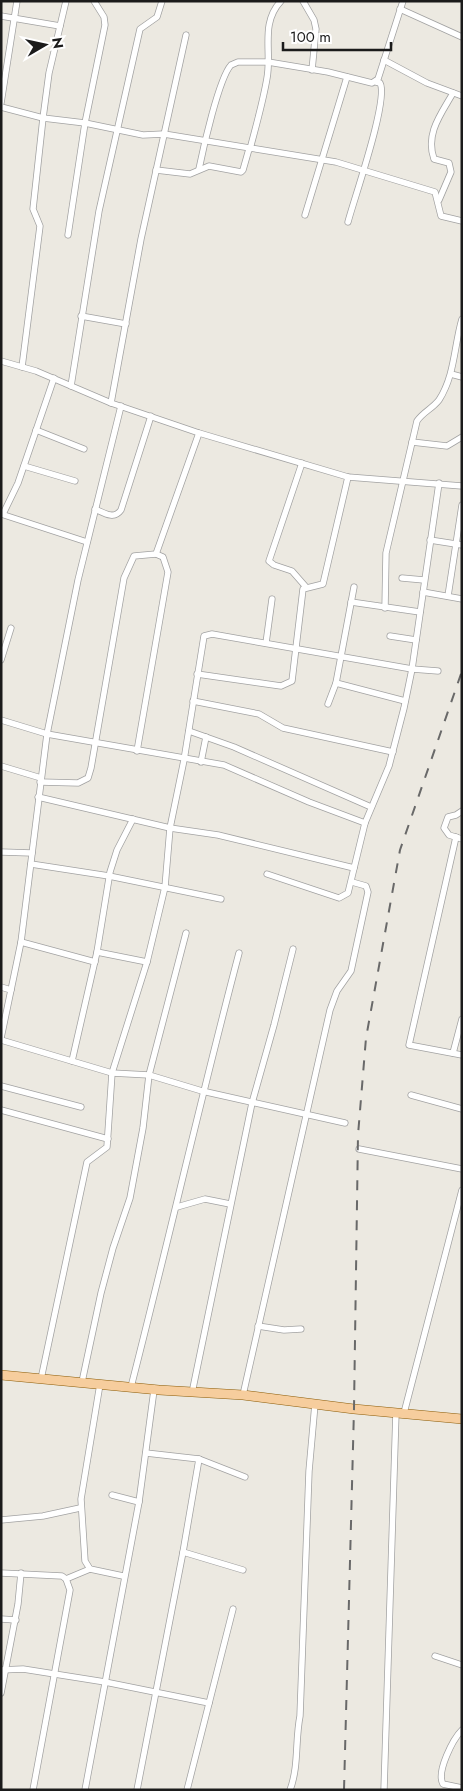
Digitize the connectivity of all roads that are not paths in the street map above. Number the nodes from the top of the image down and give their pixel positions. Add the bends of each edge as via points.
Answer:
1 (17, 1) edge
2 (66, 1) edge
3 (94, 1) edge
4 (162, 1) edge
5 (281, 1) edge
6 (303, 1) edge
7 (403, 1) edge
8 (400, 9) junction
9 (1, 16) edge
10 (15, 19) junction
11 (60, 26) junction
12 (186, 35) dead end
13 (462, 37) edge
14 (384, 60) junction
15 (268, 62) junction
16 (312, 70) junction
17 (348, 77) junction
18 (376, 82) junction
19 (454, 93) junction
20 (462, 96) edge
21 (1, 103) edge
22 (1, 107) edge
23 (43, 118) junction
24 (85, 123) junction
25 (117, 129) junction
26 (164, 134) junction
27 (205, 141) junction
28 (250, 149) junction
29 (322, 160) junction
30 (198, 169) junction
31 (156, 170) junction
32 (362, 170) junction
33 (439, 200) junction
34 (304, 215) dead end
35 (462, 221) edge
36 (348, 222) dead end
37 (68, 234) dead end
38 (81, 316) junction
39 (462, 319) edge
40 (126, 324) junction
41 (1, 361) edge
42 (22, 367) junction
43 (451, 374) junction
44 (462, 376) edge
45 (54, 378) junction
46 (71, 386) junction
47 (111, 403) junction
48 (121, 406) junction
49 (151, 416) junction
50 (36, 430) junction
51 (199, 433) junction
52 (462, 437) edge
53 (412, 442) junction
54 (84, 449) dead end
55 (302, 463) junction
56 (24, 466) junction
57 (348, 477) junction
58 (404, 480) junction
59 (75, 481) dead end
60 (439, 483) junction
61 (462, 486) edge
62 (462, 505) edge
63 (95, 509) junction
64 (2, 514) edge
65 (430, 540) junction
66 (87, 542) junction
67 (459, 544) edge
68 (156, 554) junction
69 (402, 578) dead end
70 (424, 580) junction
71 (354, 587) dead end
72 (306, 588) junction
73 (423, 592) junction
74 (448, 596) junction
75 (272, 599) dead end
76 (462, 599) edge
77 (351, 602) junction
78 (384, 608) junction
79 (420, 612) junction
80 (11, 628) dead end
81 (390, 636) dead end
82 (416, 640) junction
83 (266, 644) junction
84 (296, 648) junction
85 (342, 657) junction
86 (1, 660) edge
87 (412, 670) junction
88 (438, 672) dead end
89 (197, 674) junction
90 (336, 683) junction
91 (405, 701) junction
92 (193, 702) junction
93 (328, 704) dead end
94 (1, 720) edge
95 (188, 731) junction
96 (47, 734) junction
97 (206, 737) junction
98 (96, 742) junction
99 (137, 751) junction
100 (393, 752) junction
101 (184, 760) junction
102 (201, 762) junction
103 (1, 766) edge
104 (40, 780) junction
105 (38, 797) junction
106 (372, 807) junction
107 (462, 810) edge
108 (133, 819) junction
109 (366, 823) junction
110 (170, 828) junction
111 (459, 838) edge
112 (1, 852) edge
113 (32, 852) junction
114 (31, 864) junction
115 (354, 868) junction
116 (267, 874) dead end
117 (109, 876) junction
118 (352, 882) junction
119 (165, 887) junction
120 (221, 899) dead end
121 (186, 933) dead end
122 (21, 942) junction
123 (293, 949) dead end
124 (97, 952) junction
125 (239, 953) dead end
126 (95, 962) junction
127 (146, 962) junction
128 (1, 987) edge
129 (11, 990) junction
130 (462, 1020) edge
131 (1, 1039) edge
132 (453, 1053) junction
133 (462, 1055) edge
134 (72, 1060) junction
135 (112, 1072) junction
136 (149, 1075) junction
137 (1, 1086) edge
138 (202, 1091) junction
139 (411, 1095) dead end
140 (252, 1103) junction
141 (81, 1107) dead end
142 (462, 1109) edge
143 (1, 1110) edge
144 (307, 1115) junction
145 (346, 1123) dead end
146 (108, 1140) junction
147 (359, 1150) dead end
148 (462, 1169) edge
149 (462, 1190) edge
150 (230, 1204) junction
151 (177, 1207) junction
152 (258, 1326) junction
153 (301, 1329) dead end
154 (1, 1375) edge
155 (41, 1379) junction
156 (82, 1382) junction
157 (100, 1384) junction
158 (131, 1387) junction
159 (154, 1390) junction
160 (192, 1393) junction
161 (242, 1395) junction
162 (315, 1404) junction
163 (400, 1413) junction
164 (462, 1419) edge
165 (146, 1453) junction
166 (199, 1459) junction
167 (245, 1477) dead end
168 (112, 1496) dead end
169 (138, 1502) junction
170 (80, 1508) junction
171 (1, 1520) edge
172 (183, 1552) junction
173 (90, 1569) junction
174 (243, 1570) dead end
175 (1, 1573) edge
176 (21, 1573) junction
177 (123, 1576) junction
178 (66, 1579) junction
179 (233, 1609) dead end
180 (1, 1620) edge
181 (16, 1620) junction
182 (434, 1656) dead end
183 (462, 1665) edge
184 (4, 1670) edge
185 (55, 1674) junction
186 (105, 1682) junction
187 (157, 1692) junction
188 (1, 1693) edge
189 (209, 1703) junction
190 (462, 1730) edge
191 (442, 1787) edge
192 (462, 1788) edge
193 (34, 1790) edge
194 (85, 1790) edge
195 (137, 1790) edge
196 (187, 1790) edge
197 (290, 1790) edge
198 (384, 1790) edge

1 - 10 street
2 - 11 street
3 - 24 street via 104,17 104,25
4 - 25 street via 157,17 140,29
5 - 15 street via 270,17
6 - 16 street via 316,29
7 - 8 street
8 - 13 street
8 - 14 street
9 - 10 street
10 - 11 street
10 - 21 street
11 - 23 street
12 - 26 street
14 - 18 street
14 - 19 street
15 - 16 street
15 - 27 street via 238,62 228,69
15 - 28 street
16 - 17 street
17 - 18 street via 367,83
17 - 29 street
18 - 32 street via 381,85 382,98
19 - 20 street
19 - 33 street via 430,140 434,159 449,163 451,172
22 - 23 street
23 - 24 street
23 - 42 street via 34,209 40,226
24 - 25 street
24 - 37 street
25 - 26 street via 143,135
25 - 38 street
26 - 27 street
26 - 31 street
27 - 28 street
27 - 30 street
28 - 29 street
28 - 30 street via 241,172 216,166
29 - 32 street
29 - 34 street
30 - 31 street via 186,175
31 - 40 street
32 - 33 street via 435,192
32 - 36 street
33 - 35 street via 441,216
38 - 40 street
38 - 46 street
39 - 43 street
40 - 47 street
41 - 42 street
42 - 45 street
43 - 44 street
43 - 53 street via 432,409 420,415
45 - 46 street
45 - 50 street
46 - 47 street
47 - 48 street
48 - 49 street
48 - 63 street
49 - 51 street
49 - 63 street via 121,510 111,516
50 - 54 street
50 - 56 street
51 - 55 street
51 - 68 street
52 - 53 street via 447,446
53 - 58 street
55 - 57 street
55 - 72 street via 269,561 292,571
56 - 59 street
56 - 64 street
57 - 58 street
57 - 72 street via 323,584
58 - 60 street
58 - 78 street via 386,553
60 - 61 street
60 - 65 street
62 - 67 street
63 - 66 street
64 - 66 street
65 - 67 street
65 - 70 street
66 - 96 street
67 - 74 street
68 - 98 street via 134,556 124,578
68 - 99 street via 163,557 168,572
69 - 70 street
70 - 73 street
71 - 77 street
72 - 84 street via 302,594
73 - 74 street
73 - 79 street
74 - 76 street
75 - 83 street
77 - 78 street
77 - 85 street
78 - 79 street
79 - 82 street
80 - 86 street
81 - 82 street
82 - 87 street
83 - 84 street
83 - 89 street via 212,634 204,636
84 - 85 street
84 - 89 street via 294,674 287,685
85 - 87 street
85 - 90 street
87 - 88 street
87 - 91 street
89 - 92 street
90 - 91 street
90 - 93 street
91 - 100 street
92 - 95 street
92 - 100 street via 259,714 283,728
94 - 96 street
95 - 97 street
95 - 101 street
96 - 98 street
96 - 104 street
97 - 102 street
97 - 106 street
98 - 99 street
98 - 104 street via 92,768 85,781
99 - 101 street
100 - 106 street
101 - 102 street
101 - 110 street
102 - 109 street via 236,769 308,802
103 - 104 street
104 - 105 street
105 - 108 street
105 - 113 street
106 - 109 street
107 - 111 street via 448,816 445,823 445,831
108 - 110 street
108 - 117 street via 117,850
109 - 115 street
110 - 115 street via 218,835
110 - 119 street
111 - 132 street via 435,922 409,1045
112 - 113 street
113 - 114 street
114 - 117 street
114 - 122 street
115 - 118 street
116 - 118 street via 339,898 346,896
117 - 119 street
117 - 124 street
118 - 144 street via 366,886 368,892 351,971 337,991 330,1010
119 - 120 street
119 - 127 street
121 - 136 street
122 - 126 street
122 - 129 street
123 - 140 street
124 - 126 street
124 - 127 street
125 - 138 street
126 - 134 street
127 - 135 street
128 - 129 street
129 - 131 street
130 - 132 street
131 - 134 street
132 - 133 street
134 - 135 street
135 - 136 street
135 - 146 street
136 - 138 street
136 - 156 street via 130,1198 103,1284
137 - 141 street
138 - 140 street
138 - 151 street
139 - 142 street
140 - 144 street
140 - 150 street
143 - 146 street
144 - 145 street
144 - 152 street
146 - 155 street via 107,1147 87,1162
147 - 148 street
149 - 163 street
150 - 151 street via 205,1199
150 - 160 street
151 - 158 street
152 - 153 street
152 - 161 street
154 - 155 main road
155 - 156 main road
156 - 157 main road
157 - 158 main road
157 - 170 street
158 - 159 main road
159 - 160 main road
159 - 165 street
160 - 161 main road
161 - 162 main road
162 - 163 main road
162 - 197 street via 308,1472 300,1716 295,1776
163 - 164 main road
163 - 198 street
165 - 166 street
165 - 169 street
166 - 167 street
166 - 172 street
168 - 169 street
169 - 177 street
170 - 171 street
170 - 173 street via 85,1561
172 - 174 street
172 - 187 street
173 - 177 street
173 - 178 street
175 - 176 street
176 - 178 street via 56,1575
176 - 181 street
177 - 186 street
178 - 185 street via 70,1596
179 - 189 street
180 - 181 street
181 - 184 street
182 - 183 street
184 - 185 street
184 - 188 street
185 - 186 street
185 - 193 street
186 - 187 street
186 - 194 street
187 - 189 street
187 - 195 street
189 - 196 street
190 - 191 street via 454,1738 440,1776
191 - 192 street

